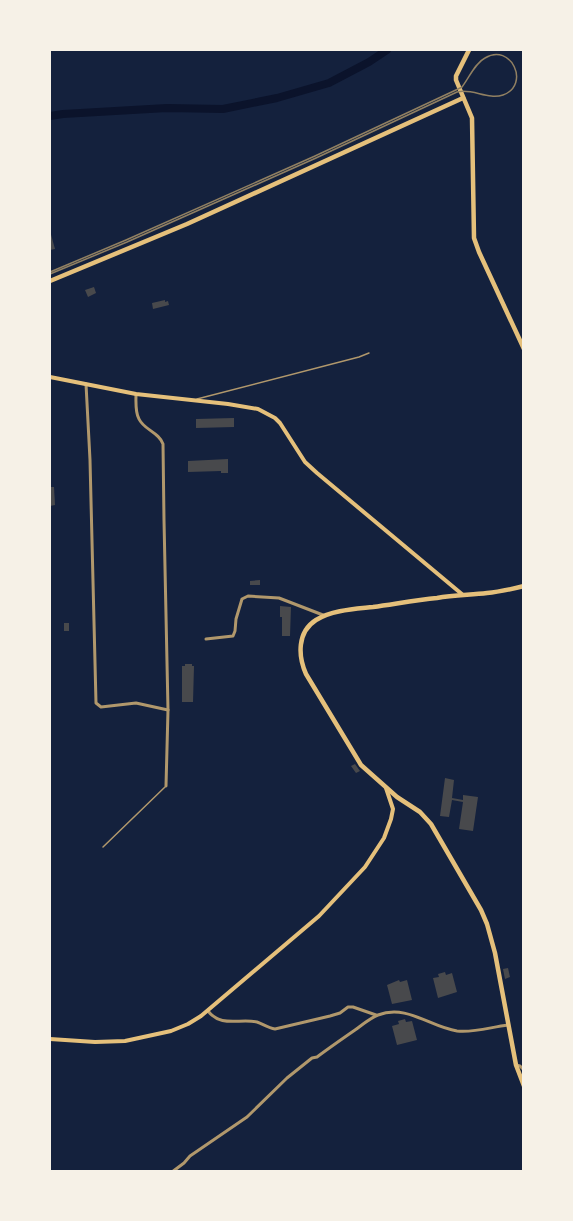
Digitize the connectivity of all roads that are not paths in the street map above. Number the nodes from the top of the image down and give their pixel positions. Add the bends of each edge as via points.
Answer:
1 (469, 50) edge
2 (463, 98) junction
3 (50, 280) edge
4 (524, 349) edge
5 (369, 354) dead end
6 (50, 377) edge
7 (86, 384) junction
8 (136, 394) junction
9 (194, 400) junction
10 (524, 586) edge
11 (463, 595) junction
12 (325, 615) junction
13 (206, 639) dead end
14 (168, 710) junction
15 (166, 786) joint
16 (386, 788) junction
17 (405, 802) junction
18 (393, 809) junction
19 (103, 847) dead end
20 (208, 1011) junction
21 (377, 1016) junction
22 (508, 1025) junction
23 (50, 1039) edge
24 (516, 1065) junction
25 (524, 1070) edge
26 (524, 1086) edge
27 (172, 1172) edge

1 - 2 main road via 456,76
2 - 3 main road via 187,224
2 - 4 main road via 472,121 474,238
5 - 9 lane
6 - 7 main road
7 - 8 main road
7 - 14 street via 96,703 101,707 136,703
8 - 9 main road
8 - 14 street via 140,421 163,444
9 - 11 main road via 258,409 274,418 307,464
10 - 11 main road
11 - 12 main road
12 - 13 street via 279,598 248,596 242,599 233,636
12 - 16 main road via 310,624 302,638 304,669 359,762
14 - 15 street
15 - 19 lane
16 - 17 main road
16 - 18 main road
17 - 18 main road
17 - 22 main road via 435,830 484,916 492,938
18 - 20 main road via 380,845 346,889 320,916
20 - 21 street via 225,1021 260,1022 275,1029 330,1016 348,1007
20 - 23 main road via 182,1027 134,1040
21 - 22 street via 404,1012 460,1031
21 - 27 street via 304,1065 247,1117
22 - 24 main road
24 - 25 street
24 - 26 main road

